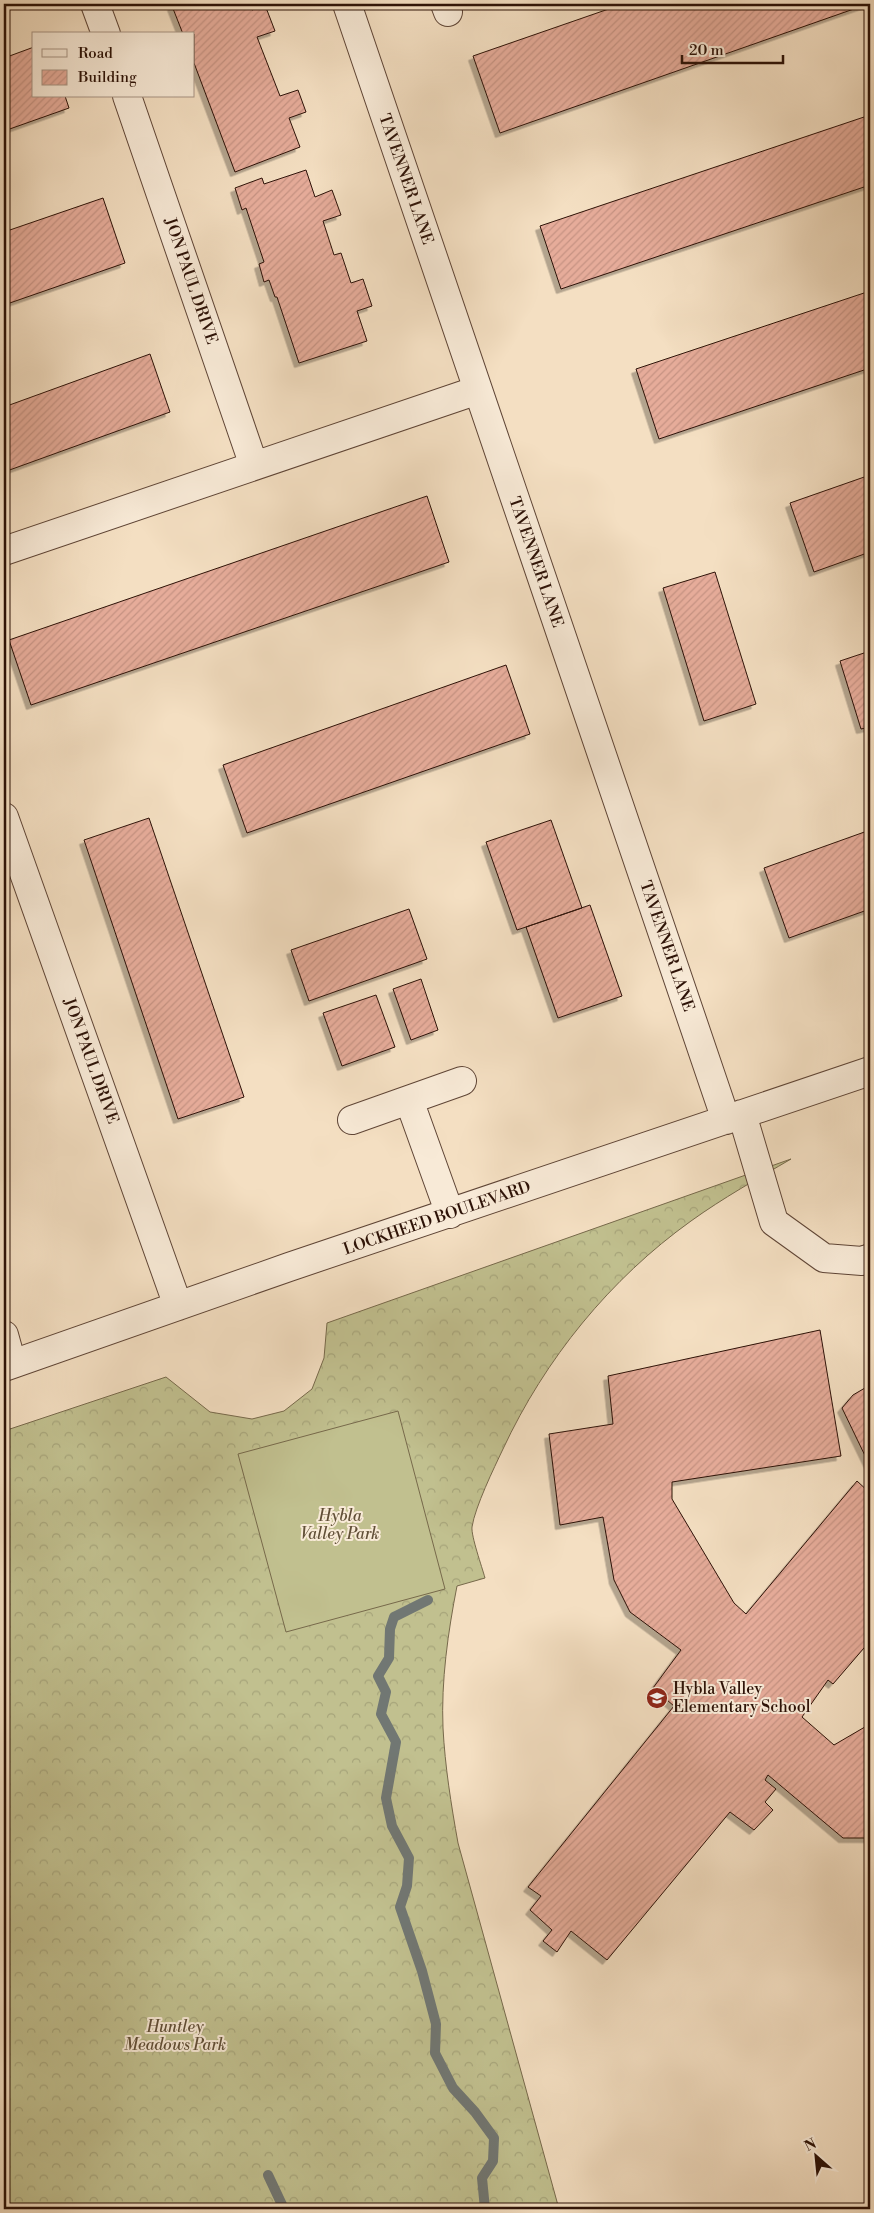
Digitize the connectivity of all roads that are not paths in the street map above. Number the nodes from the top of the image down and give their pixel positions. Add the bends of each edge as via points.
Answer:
1 (96, 4) edge
2 (347, 4) edge
3 (105, 32) edge
4 (128, 98) edge
5 (478, 390) junction
6 (254, 466) junction
7 (4, 551) edge
8 (4, 816) edge
9 (870, 1071) edge
10 (462, 1081) dead end
11 (409, 1100) junction
12 (734, 1117) junction
13 (352, 1120) dead end
14 (450, 1214) junction
15 (870, 1258) edge
16 (178, 1306) junction
17 (4, 1335) edge
18 (8, 1365) edge

1 - 3 street
2 - 5 street, TAVENNER LANE
4 - 6 street, JON PAUL DRIVE
5 - 6 street
5 - 12 street, TAVENNER LANE
6 - 7 street
8 - 16 street, JON PAUL DRIVE
9 - 12 street, LOCKHEED BOULEVARD
10 - 11 street
11 - 13 street
11 - 14 street
12 - 14 street, LOCKHEED BOULEVARD
12 - 15 street, TAVENNER LANE via 774,1222 824,1258 862,1261
14 - 16 street, LOCKHEED BOULEVARD
16 - 18 street, LOCKHEED BOULEVARD
17 - 18 street

